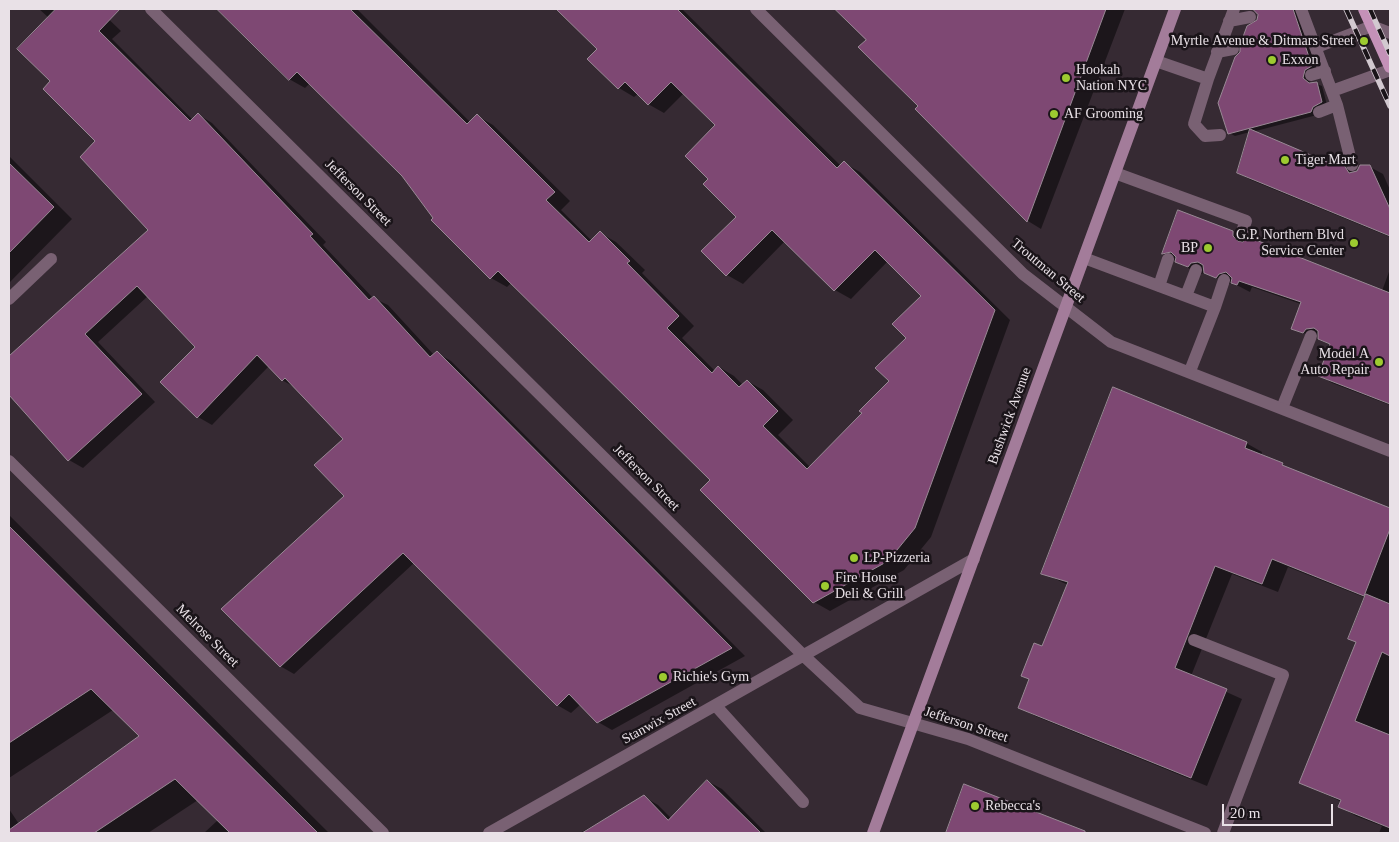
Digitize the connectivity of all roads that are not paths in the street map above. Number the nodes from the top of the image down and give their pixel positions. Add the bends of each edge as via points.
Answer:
1 (152, 9) edge
2 (756, 9) edge
3 (1175, 9) edge
4 (1234, 9) edge
5 (1301, 9) edge
6 (1364, 9) edge
7 (1250, 17) dead end
8 (1230, 22) junction
9 (1372, 26) junction
10 (1390, 33) edge
11 (1317, 47) junction
12 (1233, 49) dead end
13 (1217, 52) junction
14 (1156, 60) junction
15 (1390, 69) edge
16 (1325, 71) junction
17 (1311, 75) dead end
18 (1208, 79) junction
19 (1332, 92) junction
20 (1337, 105) junction
21 (1319, 112) dead end
22 (1220, 135) dead end
23 (1352, 165) dead end
24 (1115, 173) junction
25 (1218, 211) junction
26 (1213, 224) dead end
27 (1241, 234) dead end
28 (1084, 258) junction
29 (51, 259) dead end
30 (1168, 260) dead end
31 (1196, 270) dead end
32 (1224, 280) dead end
33 (1159, 286) junction
34 (1186, 296) junction
35 (9, 298) edge
36 (1066, 307) junction
37 (1215, 307) junction
38 (1311, 336) dead end
39 (1190, 371) junction
40 (1282, 408) junction
41 (1390, 451) edge
42 (9, 461) edge
43 (974, 559) junction
44 (1194, 640) dead end
45 (804, 656) junction
46 (716, 706) junction
47 (913, 723) junction
48 (803, 802) dead end
49 (384, 833) edge
50 (489, 833) edge
51 (873, 833) edge
52 (1205, 833) edge
53 (1223, 833) edge

1 - 45 street, Jefferson Street
2 - 36 street, Troutman Street via 1023,274
3 - 14 main road, Bushwick Avenue
4 - 8 street
5 - 11 street via 1304,31
6 - 9 main road
7 - 8 street
8 - 13 street
9 - 10 street
9 - 11 street
9 - 15 main road
11 - 16 street
12 - 13 street
13 - 18 street
14 - 18 street
14 - 24 main road, Bushwick Avenue
15 - 19 street
16 - 17 street
16 - 19 street
18 - 22 street via 1208,98 1194,124 1205,136
19 - 20 street
20 - 21 street
20 - 23 street
24 - 25 street via 1186,206
24 - 28 main road, Bushwick Avenue
25 - 26 street
25 - 27 street via 1246,221
28 - 33 street
28 - 36 main road, Bushwick Avenue
29 - 35 street
30 - 33 street
31 - 34 street
32 - 37 street
33 - 34 street
34 - 37 street
36 - 39 street, Troutman Street via 1111,342
36 - 43 main road, Bushwick Avenue
37 - 39 street
38 - 40 street
39 - 40 street, Troutman Street
40 - 41 street, Troutman Street
42 - 49 street, Melrose Street
43 - 45 street, Stanwix Street
43 - 47 main road, Bushwick Avenue
44 - 53 street via 1283,675
45 - 46 street, Stanwix Street
45 - 47 street, Jefferson Street via 860,708
46 - 48 street
46 - 50 street, Stanwix Street
47 - 51 main road, Bushwick Avenue
47 - 52 street, Jefferson Street via 968,739

